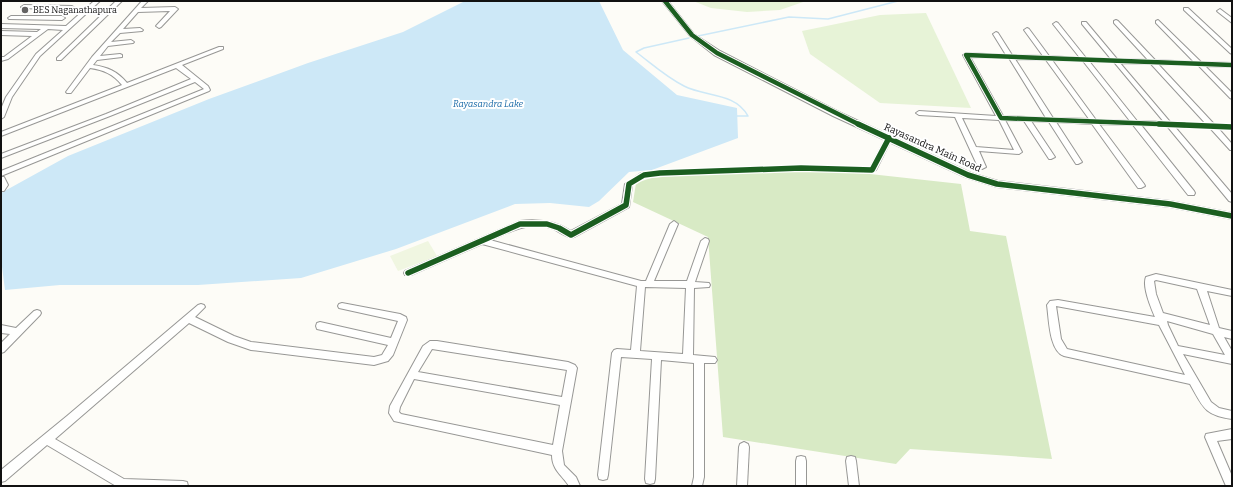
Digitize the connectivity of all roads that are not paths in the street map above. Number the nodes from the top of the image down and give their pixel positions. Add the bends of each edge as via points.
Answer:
1 (32, 1) edge
2 (97, 1) edge
3 (119, 1) edge
4 (145, 1) edge
5 (665, 1) edge
6 (24, 7) junction
7 (72, 8) dead end
8 (1186, 8) dead end
9 (136, 10) junction
10 (1220, 11) dead end
11 (11, 18) junction
12 (62, 18) dead end
13 (1232, 21) edge
14 (1116, 22) dead end
15 (1158, 22) dead end
16 (1084, 23) dead end
17 (1056, 24) dead end
18 (159, 26) dead end
19 (46, 28) junction
20 (67, 28) junction
21 (140, 30) dead end
22 (1027, 30) dead end
23 (117, 31) junction
24 (1, 32) edge
25 (38, 34) junction
26 (996, 34) dead end
27 (131, 42) dead end
28 (106, 44) junction
29 (221, 48) dead end
30 (1232, 52) edge
31 (120, 56) dead end
32 (1011, 57) junction
33 (94, 58) junction
34 (1048, 58) junction
35 (1, 59) edge
36 (59, 60) dead end
37 (1085, 60) junction
38 (1117, 61) junction
39 (1154, 62) junction
40 (1199, 64) junction
41 (1232, 65) edge
42 (88, 66) junction
43 (177, 66) junction
44 (196, 79) junction
45 (126, 86) junction
46 (69, 92) dead end
47 (1232, 96) edge
48 (919, 113) dead end
49 (1, 116) edge
50 (958, 116) junction
51 (1001, 118) junction
52 (1026, 119) junction
53 (1052, 120) junction
54 (1094, 122) junction
55 (1134, 123) junction
56 (1169, 124) junction
57 (1212, 126) junction
58 (1232, 127) edge
59 (1, 134) edge
60 (889, 138) junction
61 (1232, 148) edge
62 (974, 150) junction
63 (1, 156) edge
64 (1050, 157) dead end
65 (1078, 162) dead end
66 (982, 167) dead end
67 (1, 174) edge
68 (1, 179) edge
69 (1141, 186) dead end
70 (1, 189) edge
71 (1191, 194) dead end
72 (1232, 199) edge
73 (1232, 216) edge
74 (674, 224) dead end
75 (705, 240) dead end
76 (481, 241) junction
77 (408, 273) dead end
78 (645, 284) junction
79 (690, 285) junction
80 (706, 285) dead end
81 (1201, 287) junction
82 (1232, 293) edge
83 (342, 306) dead end
84 (201, 307) dead end
85 (37, 313) dead end
86 (188, 318) junction
87 (1161, 319) junction
88 (320, 326) dead end
89 (1, 329) edge
90 (1216, 331) junction
91 (18, 332) junction
92 (1232, 335) edge
93 (394, 342) junction
94 (1, 349) edge
95 (1176, 349) junction
96 (635, 354) junction
97 (657, 356) junction
98 (694, 359) junction
99 (712, 360) dead end
100 (1232, 360) edge
101 (412, 375) junction
102 (1193, 381) junction
103 (566, 402) junction
104 (1232, 415) edge
105 (1232, 434) edge
106 (46, 439) junction
107 (744, 447) dead end
108 (557, 451) junction
109 (801, 461) dead end
110 (851, 461) dead end
111 (603, 476) dead end
112 (1, 477) edge
113 (650, 479) dead end
114 (183, 486) edge
115 (575, 486) edge
116 (697, 486) edge
117 (742, 486) edge
118 (801, 486) edge
119 (854, 486) edge
120 (1231, 486) edge

1 - 6 street
2 - 20 street
3 - 36 street
4 - 9 street
5 - 60 street, Rayasandra Main Road via 692,35 717,54
6 - 7 street
6 - 11 street
8 - 30 street
9 - 18 street via 175,9
9 - 23 street
10 - 13 street
11 - 12 street
11 - 19 street via 1,26
14 - 39 street
15 - 40 street
16 - 38 street
17 - 37 street
19 - 20 street
19 - 25 street
20 - 49 street via 38,55 9,97
21 - 23 street
22 - 34 street
23 - 28 street
24 - 25 street
25 - 35 street
26 - 32 street
27 - 28 street
28 - 33 street
29 - 43 street
31 - 33 street
32 - 34 street
32 - 51 street via 966,55
32 - 53 street
33 - 42 street
34 - 37 street
34 - 54 street
37 - 38 street
37 - 55 street
38 - 39 street
38 - 56 street
39 - 40 street
39 - 57 street
40 - 41 street
40 - 47 street
42 - 45 street via 105,68 118,75
42 - 46 street
43 - 44 street
43 - 45 street
44 - 63 street
44 - 67 street via 207,90
45 - 59 street
48 - 50 street
50 - 51 street
50 - 62 street
51 - 52 street
51 - 62 street via 1019,152
52 - 53 street
52 - 64 street
53 - 54 street
53 - 65 street
54 - 55 street
54 - 69 street
55 - 56 street
55 - 71 street
56 - 57 street
56 - 72 street
57 - 58 street
57 - 61 street
60 - 73 street, Rayasandra Main Road via 970,176 997,184 1170,204
60 - 76 street via 872,170 801,168 649,174 629,184 626,205 571,235 557,226 533,223 520,224
62 - 66 street
68 - 70 street via 4,185
74 - 78 street
75 - 79 street
76 - 77 street
76 - 78 street
78 - 79 street
78 - 96 street
79 - 80 street
79 - 98 street
81 - 82 street
81 - 87 street via 1156,277 1150,279
81 - 90 street
83 - 93 street via 403,320
84 - 86 street
85 - 91 street
86 - 93 street via 251,346 374,361 385,358
86 - 106 street
87 - 90 street
87 - 95 street
87 - 102 street via 1058,303 1051,305 1058,344 1064,352
88 - 93 street
89 - 91 street
90 - 92 street
90 - 100 street
91 - 94 street
95 - 100 street
95 - 102 street
96 - 97 street
96 - 111 street via 617,353
97 - 98 street
97 - 113 street
98 - 99 street
98 - 116 street via 699,477
101 - 103 street
101 - 103 street via 430,345 568,366 572,368
101 - 108 street via 396,406 394,413 398,418
102 - 104 street via 1207,406 1220,413
103 - 108 street
105 - 120 street via 1210,437
106 - 112 street
106 - 114 street via 123,484
107 - 117 street
108 - 115 street via 559,468
109 - 118 street
110 - 119 street

